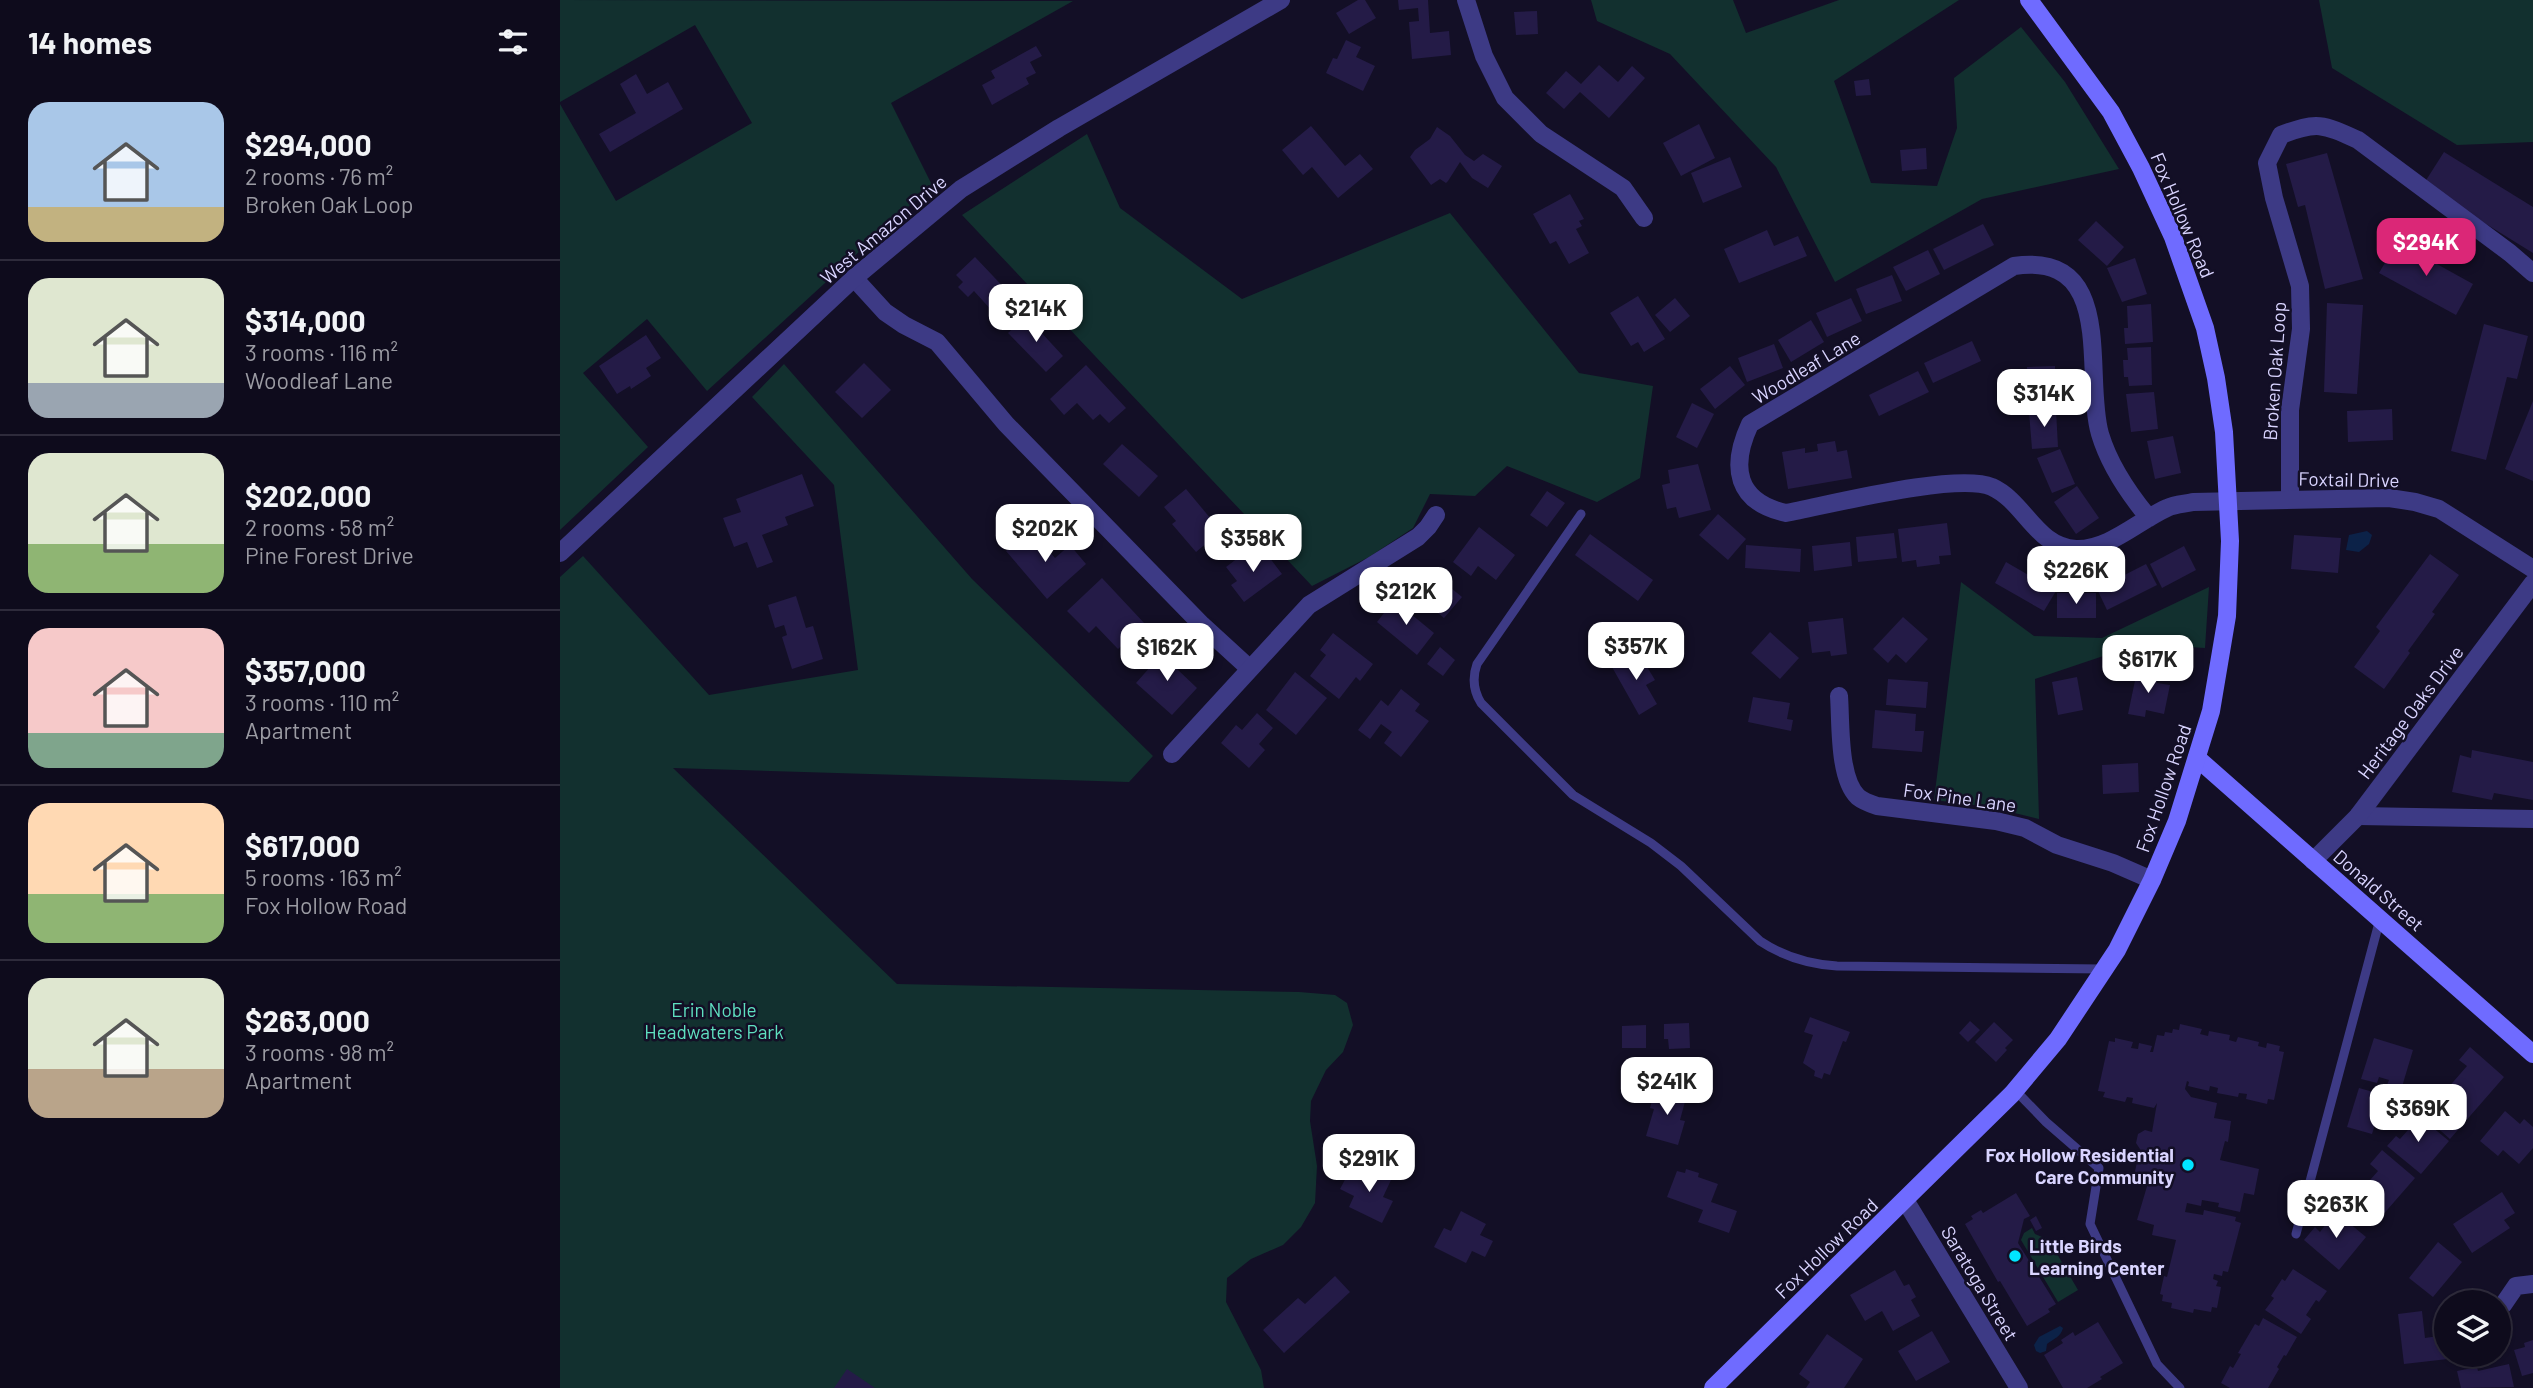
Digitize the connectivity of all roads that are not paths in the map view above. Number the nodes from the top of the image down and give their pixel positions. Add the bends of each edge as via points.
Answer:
1 (1281, 0) edge
2 (1466, 0) edge
3 (2029, 0) edge
4 (1644, 218) dead end
5 (2533, 273) edge
6 (854, 278) junction
7 (2290, 499) junction
8 (2229, 502) junction
9 (1581, 514) dead end
10 (1436, 515) dead end
11 (2149, 518) junction
12 (560, 553) edge
13 (2533, 569) edge
14 (2533, 583) edge
15 (1249, 668) junction
16 (1839, 696) dead end
17 (1172, 754) dead end
18 (2197, 758) junction
19 (2358, 816) junction
20 (2533, 819) edge
21 (2313, 861) junction
22 (2152, 880) junction
23 (2380, 919) junction
24 (2105, 969) junction
25 (2533, 1054) edge
26 (2015, 1090) junction
27 (1905, 1200) junction
28 (2296, 1234) dead end
29 (2533, 1284) edge
30 (2511, 1291) edge
31 (1713, 1388) edge
32 (2019, 1388) edge
33 (2180, 1388) edge

1 - 6 street, West Amazon Drive via 961,190
2 - 4 street via 1484,56 1505,98 1541,134 1623,188
3 - 8 main road, Fox Hollow Road via 2111,112 2173,237 2205,328 2216,378
5 - 7 street, Broken Oak Loop via 2358,140 2331,128 2307,125 2281,135 2267,163 2300,286 2301,329 2290,410
6 - 12 street, West Amazon Drive
6 - 15 street via 904,326 937,342 1006,424
7 - 8 street, Foxtail Drive
7 - 13 street, Foxtail Drive via 2415,502 2439,509
8 - 11 street, Woodleaf Lane via 2170,506
8 - 18 main road, Fox Hollow Road via 2227,615 2211,711
9 - 24 lane via 1477,664 1474,682 1481,703 1573,795 1651,843 1760,941 1794,958 1837,965
10 - 15 street via 1418,537 1309,605
11 - 11 street, Woodleaf Lane via 2098,546 2060,546 2043,536 2008,496 1990,486 1966,482 1786,513 1755,502 1744,487 1739,457 1750,424 2014,266 2034,263 2053,268 2082,294 2090,312 2100,435 2108,456
14 - 19 street, Heritage Oaks Drive
15 - 17 street
16 - 22 street, Fox Pine Lane via 1845,767 1849,786 1859,798 1877,807 2025,828 2057,845
18 - 21 main road, Donald Street
18 - 22 main road, Fox Hollow Road
19 - 20 street
19 - 21 street, Heritage Oaks Drive
21 - 23 main road, Donald Street
22 - 24 main road, Fox Hollow Road
23 - 25 main road, Donald Street
23 - 28 lane
24 - 26 main road, Fox Hollow Road via 2058,1039
26 - 27 main road, Fox Hollow Road
26 - 33 lane via 2099,1168 2090,1224 2157,1364
27 - 31 main road, Fox Hollow Road
27 - 32 street, Saratoga Street
29 - 30 street

